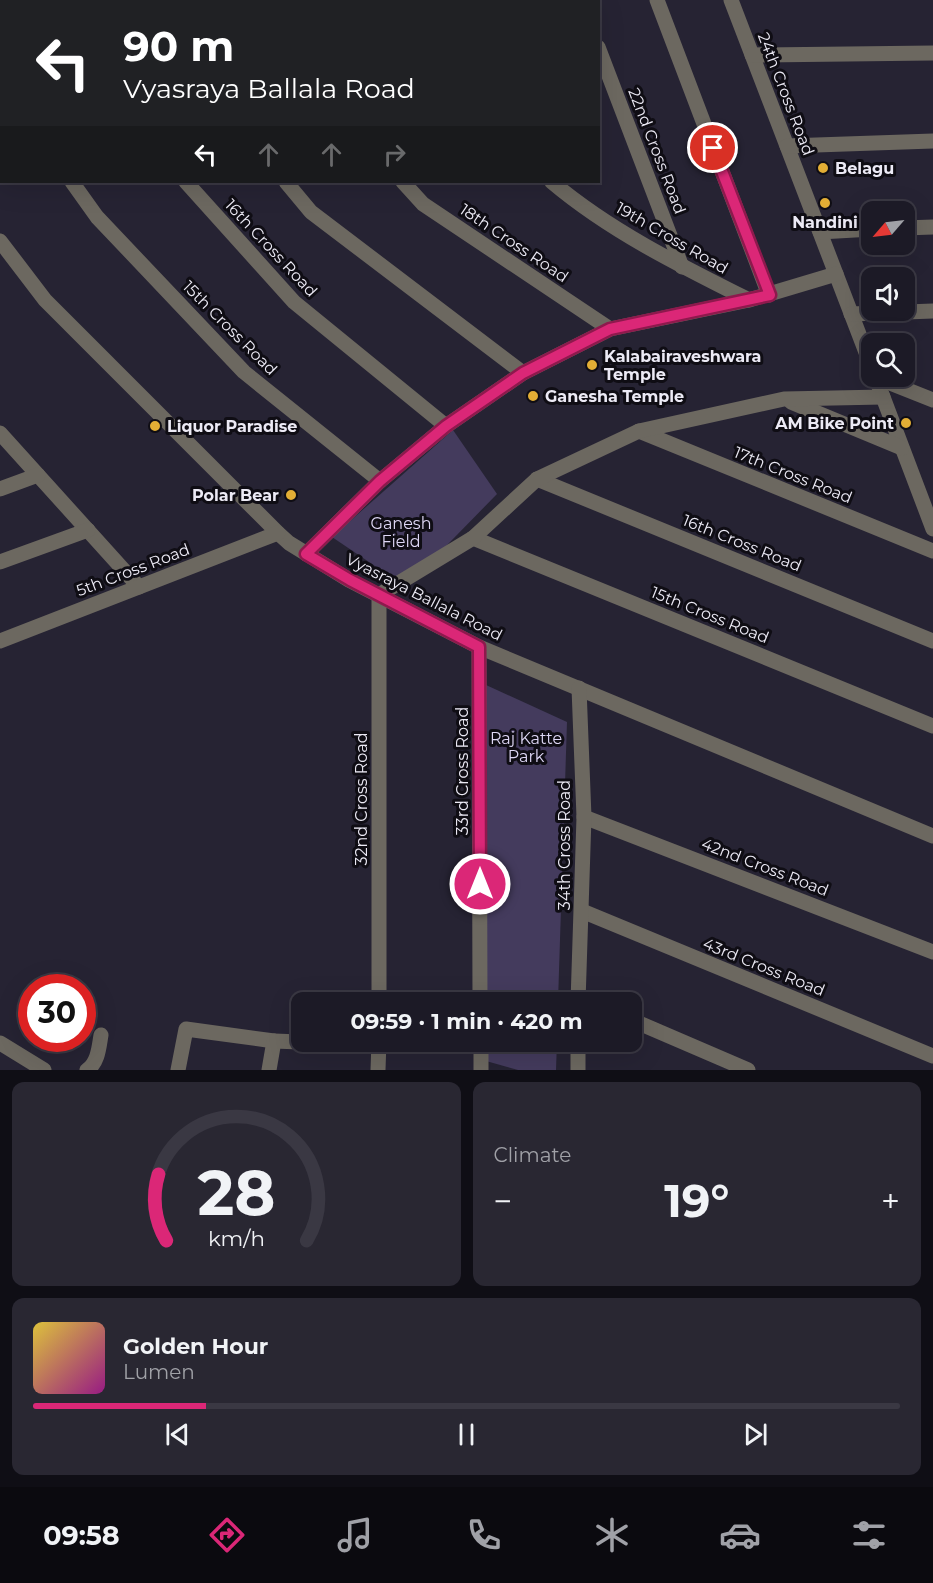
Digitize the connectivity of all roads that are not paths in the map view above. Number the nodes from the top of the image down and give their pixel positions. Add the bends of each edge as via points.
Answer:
1 (657, 0) edge
2 (731, 0) edge
3 (600, 52) edge
4 (933, 53) edge
5 (752, 55) junction
6 (933, 141) edge
7 (787, 146) junction
8 (73, 183) edge
9 (187, 183) edge
10 (287, 183) edge
11 (404, 183) edge
12 (553, 183) edge
13 (569, 183) edge
14 (577, 203) junction
15 (933, 227) edge
16 (915, 228) edge
17 (861, 230) edge
18 (820, 232) junction
19 (0, 241) edge
20 (682, 267) junction
21 (836, 274) junction
22 (770, 295) junction
23 (748, 300) junction
24 (933, 311) edge
25 (851, 314) junction
26 (610, 329) junction
27 (861, 340) edge
28 (523, 373) junction
29 (879, 387) edge
30 (900, 387) edge
31 (883, 397) junction
32 (784, 399) junction
33 (933, 400) edge
34 (446, 426) junction
35 (639, 431) junction
36 (0, 433) edge
37 (902, 448) junction
38 (38, 476) junction
39 (537, 479) junction
40 (380, 481) junction
41 (0, 489) edge
42 (933, 529) edge
43 (88, 530) junction
44 (278, 532) junction
45 (473, 538) junction
46 (933, 551) edge
47 (306, 554) junction
48 (0, 562) edge
49 (139, 587) junction
50 (379, 595) junction
51 (0, 641) edge
52 (933, 641) edge
53 (479, 647) junction
54 (579, 688) junction
55 (933, 726) edge
56 (584, 817) junction
57 (933, 836) edge
58 (582, 911) junction
59 (933, 952) edge
60 (379, 992) edge
61 (480, 992) edge
62 (582, 992) edge
63 (642, 1024) edge
64 (101, 1035) dead end
65 (274, 1041) junction
66 (291, 1041) edge
67 (0, 1043) edge
68 (379, 1052) edge
69 (481, 1052) edge
70 (578, 1052) edge
71 (933, 1056) edge
72 (44, 1070) edge
73 (87, 1070) edge
74 (178, 1070) edge
75 (269, 1070) edge
76 (378, 1070) edge
77 (481, 1070) edge
78 (578, 1070) edge
79 (748, 1070) edge

1 - 22 street
2 - 5 street, 24th Cross Road
3 - 20 street, 22nd Cross Road
4 - 5 street
5 - 7 street, 24th Cross Road
6 - 7 street
7 - 18 street, 24th Cross Road
8 - 40 street, 15th Cross Road via 97,217 244,372
9 - 34 street, 16th Cross Road via 294,302
10 - 28 street via 311,212
11 - 26 street, 18th Cross Road via 423,204
12 - 14 street, 19th Cross Road
13 - 14 street
14 - 20 street, 19th Cross Road
15 - 16 street
17 - 18 street
18 - 21 street, 24th Cross Road
19 - 44 street, Vyasraya Ballala Road via 45,300
20 - 23 street, 19th Cross Road
21 - 22 street
21 - 25 street, 24th Cross Road
22 - 23 street
23 - 26 street
24 - 25 street
25 - 27 street, 24th Cross Road
26 - 28 street
28 - 34 street
29 - 31 street
30 - 33 street
31 - 32 street
31 - 37 street
32 - 35 street
32 - 37 street
34 - 40 street
35 - 39 street
35 - 46 street, 17th Cross Road
36 - 38 street
37 - 42 street
38 - 41 street
38 - 43 street
39 - 45 street
39 - 52 street, 16th Cross Road
40 - 47 street
43 - 48 street
43 - 49 street
44 - 47 street, Vyasraya Ballala Road
44 - 49 street, 5th Cross Road
45 - 50 street
45 - 55 street, 15th Cross Road
47 - 50 street, Vyasraya Ballala Road
49 - 51 street, 5th Cross Road
50 - 53 street, Vyasraya Ballala Road
50 - 60 street, 32nd Cross Road
53 - 54 street, Vyasraya Ballala Road
53 - 61 street, 33rd Cross Road
54 - 56 street, 34th Cross Road
54 - 57 street, Vyasraya Ballala Road
56 - 58 street, 34th Cross Road
56 - 59 street, 42nd Cross Road
58 - 62 street, 34th Cross Road
58 - 71 street, 43rd Cross Road
63 - 79 street
64 - 73 street via 92,1067
65 - 66 street
65 - 74 street via 186,1029
65 - 75 street
67 - 72 street
68 - 76 street
69 - 77 street
70 - 78 street

